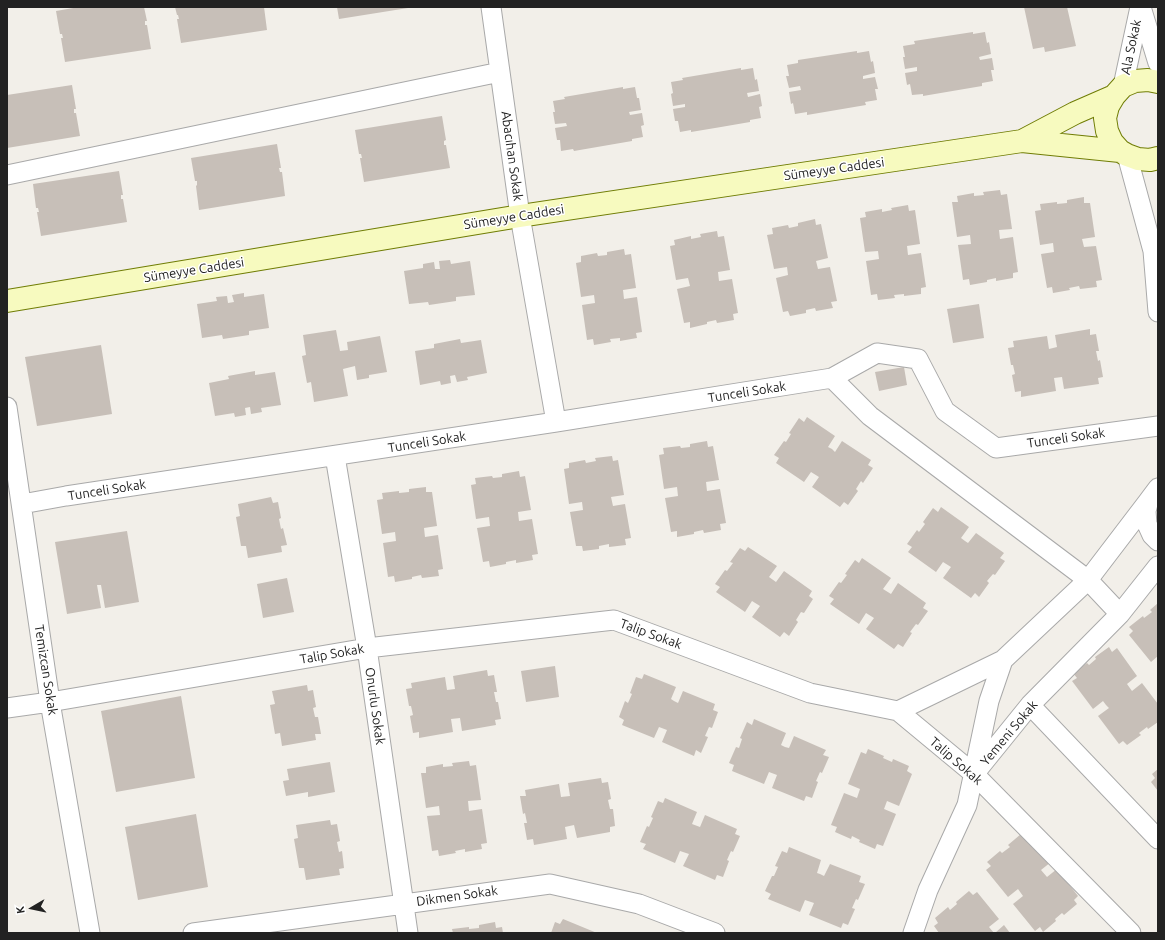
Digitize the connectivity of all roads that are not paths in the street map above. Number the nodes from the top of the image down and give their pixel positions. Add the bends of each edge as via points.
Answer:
1 (491, 7) edge
2 (1141, 7) edge
3 (1158, 63) edge
4 (500, 72) junction
5 (1158, 82) edge
6 (1118, 91) junction
7 (1022, 141) junction
8 (1123, 153) junction
9 (1158, 158) edge
10 (7, 175) edge
11 (520, 216) junction
12 (1158, 220) edge
13 (1153, 251) junction
14 (7, 301) edge
15 (1158, 312) edge
16 (832, 378) junction
17 (7, 406) edge
18 (556, 422) junction
19 (1158, 426) edge
20 (335, 456) junction
21 (1154, 494) edge
22 (22, 504) junction
23 (1158, 541) edge
24 (1158, 566) edge
25 (1088, 580) junction
26 (1120, 614) junction
27 (367, 648) junction
28 (1003, 660) junction
29 (50, 702) junction
30 (1030, 705) junction
31 (7, 708) edge
32 (898, 711) junction
33 (974, 774) junction
34 (1158, 839) edge
35 (403, 903) junction
36 (90, 933) edge
37 (193, 933) edge
38 (408, 933) edge
39 (715, 933) edge
40 (913, 933) edge
41 (1131, 933) edge

1 - 4 street, Abacıhan Sokak
2 - 3 street, Ala Sokak
2 - 6 street, Ala Sokak
4 - 10 street
4 - 11 street, Abacıhan Sokak
5 - 6 street, Sümeyye Caddesi via 1135,81
6 - 7 street, Sümeyye Caddesi
6 - 8 street via 1108,106 1107,131 1112,142
7 - 8 street, Sümeyye Caddesi
7 - 11 street, Sümeyye Caddesi
8 - 9 street, Sümeyye Caddesi via 1138,159
8 - 13 street
11 - 14 street, Sümeyye Caddesi
11 - 18 street, Abacıhan Sokak
12 - 13 street
13 - 15 street
16 - 18 street, Tunceli Sokak
16 - 19 street, Tunceli Sokak via 878,353 918,359 945,411 996,448
16 - 25 street via 870,416
17 - 22 street, Temizcan Sokak
18 - 20 street, Tunceli Sokak
20 - 22 street, Tunceli Sokak
20 - 27 street, Onurlu Sokak
21 - 23 street via 1146,511 1147,524
21 - 25 street
22 - 29 street, Temizcan Sokak
24 - 26 street, Yemeni Sokak
25 - 26 street
25 - 28 street
26 - 30 street, Yemeni Sokak
27 - 29 street, Talip Sokak
27 - 32 street, Talip Sokak via 614,620 810,693
27 - 35 street, Onurlu Sokak
28 - 32 street
28 - 33 street via 981,735
29 - 31 street, Talip Sokak
29 - 36 street, Temizcan Sokak
30 - 33 street, Yemeni Sokak
30 - 34 street
32 - 33 street, Talip Sokak
33 - 40 street, Yemeni Sokak via 967,805 928,890
33 - 41 street, Talip Sokak
35 - 37 street, Dikmen Sokak
35 - 38 street, Onurlu Sokak
35 - 39 street, Dikmen Sokak via 550,884 639,904

